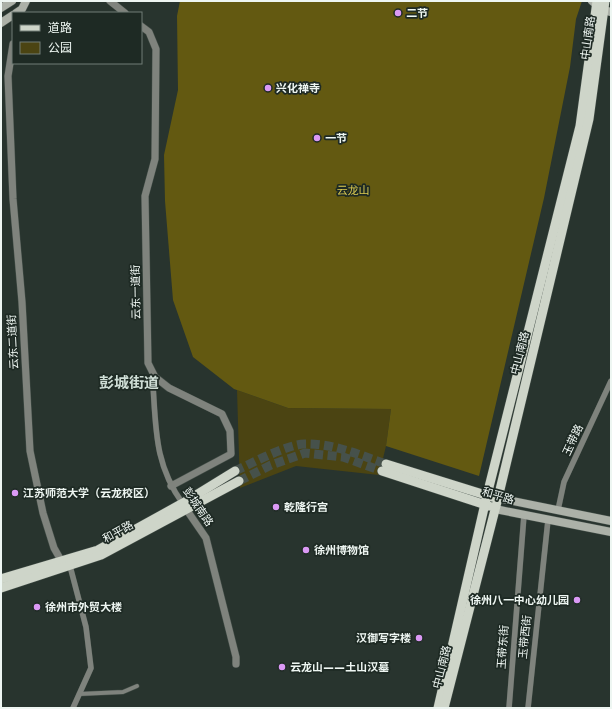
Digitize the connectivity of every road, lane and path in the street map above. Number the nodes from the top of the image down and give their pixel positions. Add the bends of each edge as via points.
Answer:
1 (12, 1) edge
2 (26, 1) edge
3 (110, 1) edge
4 (601, 5) edge
5 (1, 8) edge
6 (19, 12) edge
7 (124, 12) edge
8 (12, 16) edge
9 (1, 23) edge
10 (142, 27) edge
11 (12, 50) edge
12 (611, 381) edge
13 (153, 385) dead end
14 (235, 471) tunnel mouth
15 (239, 481) tunnel mouth
16 (171, 486) junction
17 (487, 495) junction
18 (498, 498) junction
19 (484, 505) junction
20 (184, 506) junction
21 (495, 509) junction
22 (558, 510) junction
23 (524, 515) junction
24 (548, 520) junction
25 (611, 521) edge
26 (611, 532) edge
27 (66, 564) junction
28 (1, 580) edge
29 (1, 588) edge
30 (236, 664) dead end
31 (137, 686) dead end
32 (79, 694) junction
33 (73, 708) edge
34 (438, 708) edge
35 (444, 708) edge
36 (508, 708) edge
37 (528, 708) edge

1 - 5 main road
1 - 6 street
2 - 6 main road
3 - 7 street
4 - 17 main road, 中山南路 via 580,126
4 - 18 main road, 中山南路 via 589,119
8 - 9 main road
10 - 16 street, 云东一道街 via 150,32 156,49 155,159 145,196 148,363 155,377 169,388 222,414 230,431 231,454
11 - 27 street, 云东二道街 via 8,76 13,199 22,302 30,451 43,513 54,548
12 - 22 street, 玉带路 via 564,482
13 - 16 street, 彭城南路 via 157,446
14 - 20 main road, 和平路
15 - 20 main road, 和平路
16 - 20 street, 彭城南路
17 - 18 main road, 和平路
17 - 19 main road, 中山南路
17 - 19 main road, 和平路 via 384,467
18 - 21 main road, 中山南路
18 - 22 main road, 和平路
19 - 21 main road, 和平路
19 - 34 main road, 中山南路
20 - 27 main road, 和平路
20 - 30 street, 彭城南路 via 206,538
21 - 23 main road, 和平路
21 - 35 main road, 中山南路
22 - 25 main road, 和平路
23 - 24 main road, 和平路
23 - 36 street, 玉带东街
24 - 26 main road, 和平路
24 - 37 street, 玉带西街
27 - 28 main road, 和平路
27 - 29 main road, 和平路
27 - 32 street via 86,627 91,668
31 - 32 street via 124,692
32 - 33 street

